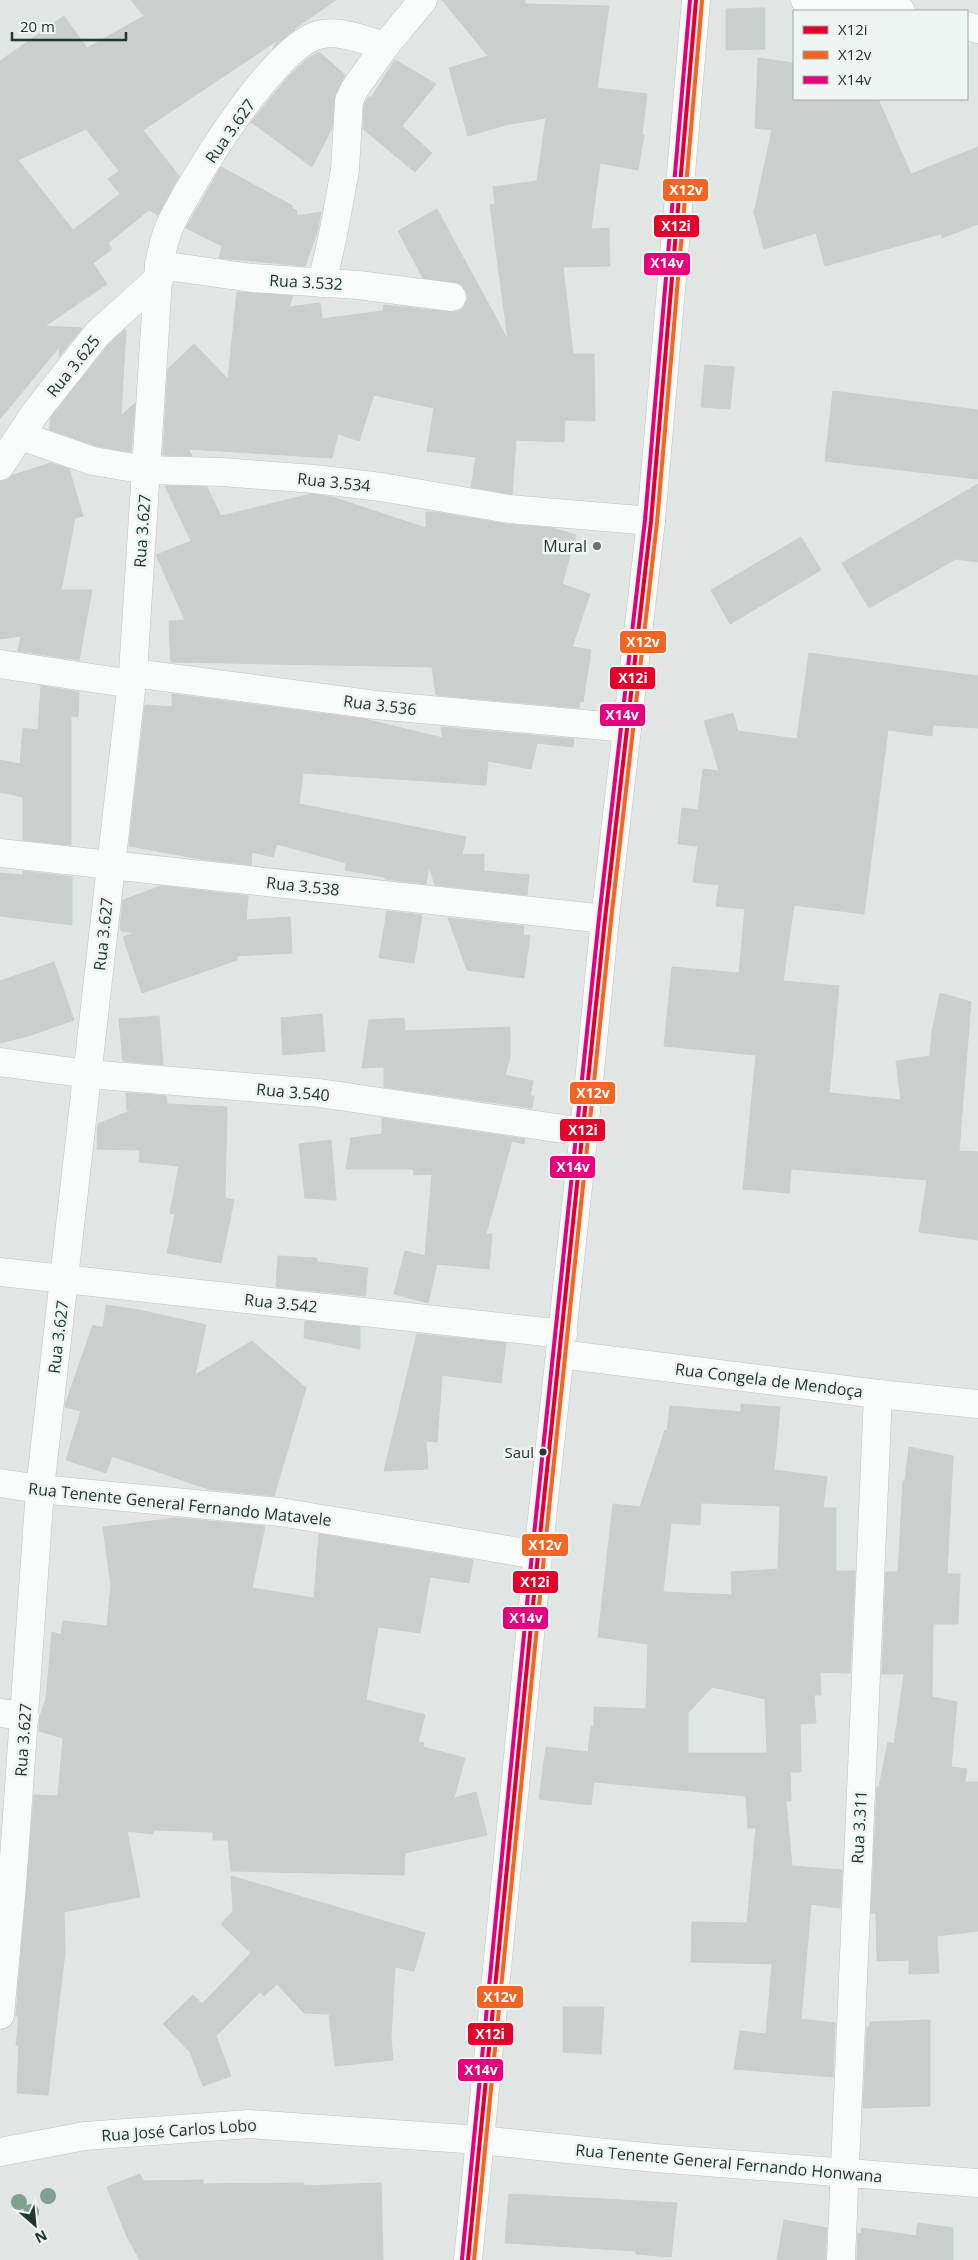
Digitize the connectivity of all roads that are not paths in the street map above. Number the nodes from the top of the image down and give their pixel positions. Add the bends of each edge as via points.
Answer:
1 (423, 0) edge
2 (696, 0) edge
3 (805, 0) edge
4 (896, 10) edge
5 (385, 46) junction
6 (160, 271) junction
7 (322, 283) junction
8 (452, 297) dead end
9 (21, 436) junction
10 (0, 466) edge
11 (146, 470) junction
12 (650, 520) junction
13 (0, 664) edge
14 (133, 678) junction
15 (627, 728) junction
16 (0, 853) edge
17 (111, 865) junction
18 (605, 919) junction
19 (0, 1062) edge
20 (88, 1074) junction
21 (584, 1132) junction
22 (0, 1272) edge
23 (64, 1280) junction
24 (561, 1344) junction
25 (878, 1394) junction
26 (978, 1404) edge
27 (0, 1483) edge
28 (40, 1489) junction
29 (538, 1555) junction
30 (12, 1714) edge
31 (6, 1886) edge
32 (0, 2015) edge
33 (480, 2140) junction
34 (0, 2152) edge
35 (844, 2174) junction
36 (978, 2183) edge
37 (468, 2260) edge
38 (841, 2260) edge

1 - 5 street
2 - 12 street
3 - 4 street
5 - 6 street, Rua 3.627 via 340,33 316,36 299,44 280,61 218,142 172,222 163,244
5 - 7 street via 349,101 345,170
6 - 7 street, Rua 3.532
6 - 9 street, Rua 3.625 via 98,333 35,412
6 - 11 street, Rua 3.627
7 - 8 street, Rua 3.532
9 - 10 street, Rua 3.625
9 - 11 street, Rua 3.534 via 92,461
11 - 12 street, Rua 3.534 via 314,479 509,509
11 - 14 street, Rua 3.627
12 - 15 street
13 - 14 street, Rua 3.536
14 - 15 street, Rua 3.536
14 - 17 street, Rua 3.627
15 - 18 street
16 - 17 street, Rua 3.538
17 - 18 street, Rua 3.538
17 - 20 street, Rua 3.627
18 - 21 street
19 - 20 street, Rua 3.540
20 - 21 street, Rua 3.540 via 319,1093
20 - 23 street, Rua 3.627
21 - 24 street
22 - 23 street, Rua 3.542
23 - 24 street, Rua 3.542
23 - 28 street, Rua 3.627
24 - 25 street, Rua Congela de Mendoça
24 - 29 street
25 - 26 street, Rua Congela de Mendoça
25 - 35 street, Rua 3.311
27 - 28 street, Rua Tenente General Fernando Matavele
28 - 29 street, Rua Tenente General Fernando Matavele via 280,1512
28 - 30 street, Rua 3.627
29 - 33 street
30 - 31 street, Rua 3.627
31 - 32 street, Rua 3.627
33 - 34 street, Rua José Carlos Lobo via 249,2124 85,2136
33 - 35 street, Rua Tenente General Fernando Honwana
33 - 37 street
35 - 36 street, Rua Tenente General Fernando Honwana
35 - 38 street, Rua 3.311

